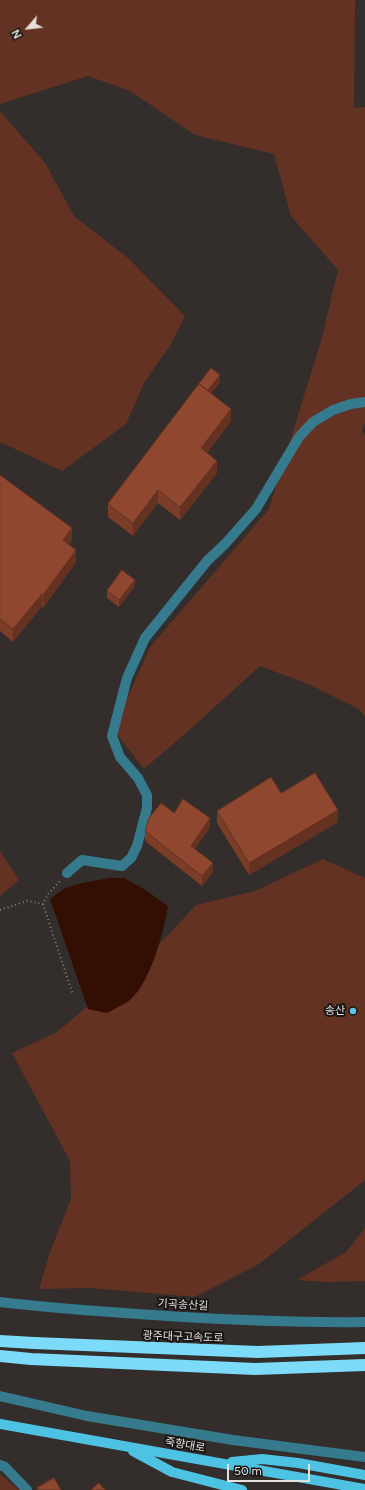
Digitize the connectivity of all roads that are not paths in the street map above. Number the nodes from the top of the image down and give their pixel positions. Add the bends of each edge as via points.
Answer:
1 (365, 402) edge
2 (67, 873) road end
3 (0, 1302) edge
4 (365, 1322) edge
5 (0, 1340) edge
6 (365, 1348) edge
7 (0, 1356) edge
8 (365, 1365) edge
9 (0, 1396) edge
10 (0, 1424) edge
11 (126, 1447) junction
12 (365, 1457) edge
13 (219, 1463) junction
14 (0, 1465) edge
15 (365, 1475) edge
16 (365, 1489) edge
17 (27, 1490) edge
18 (242, 1490) edge

1 - 2 street via 333,410 313,422 299,437 256,508 207,561 145,638 127,678 112,736 120,757 138,778 147,795 147,808 137,846 131,858 122,866 82,860
3 - 4 street, 기곡송산길 via 60,1309 238,1320
5 - 6 highway, 광주대구고속도로 via 42,1344 258,1352
7 - 8 highway via 255,1369
9 - 12 street via 110,1420 233,1440
10 - 11 main road, 죽향대로
11 - 13 main road, 죽향대로
11 - 18 main road via 172,1472
13 - 15 main road via 262,1459
13 - 16 main road, 죽향대로
14 - 17 street

